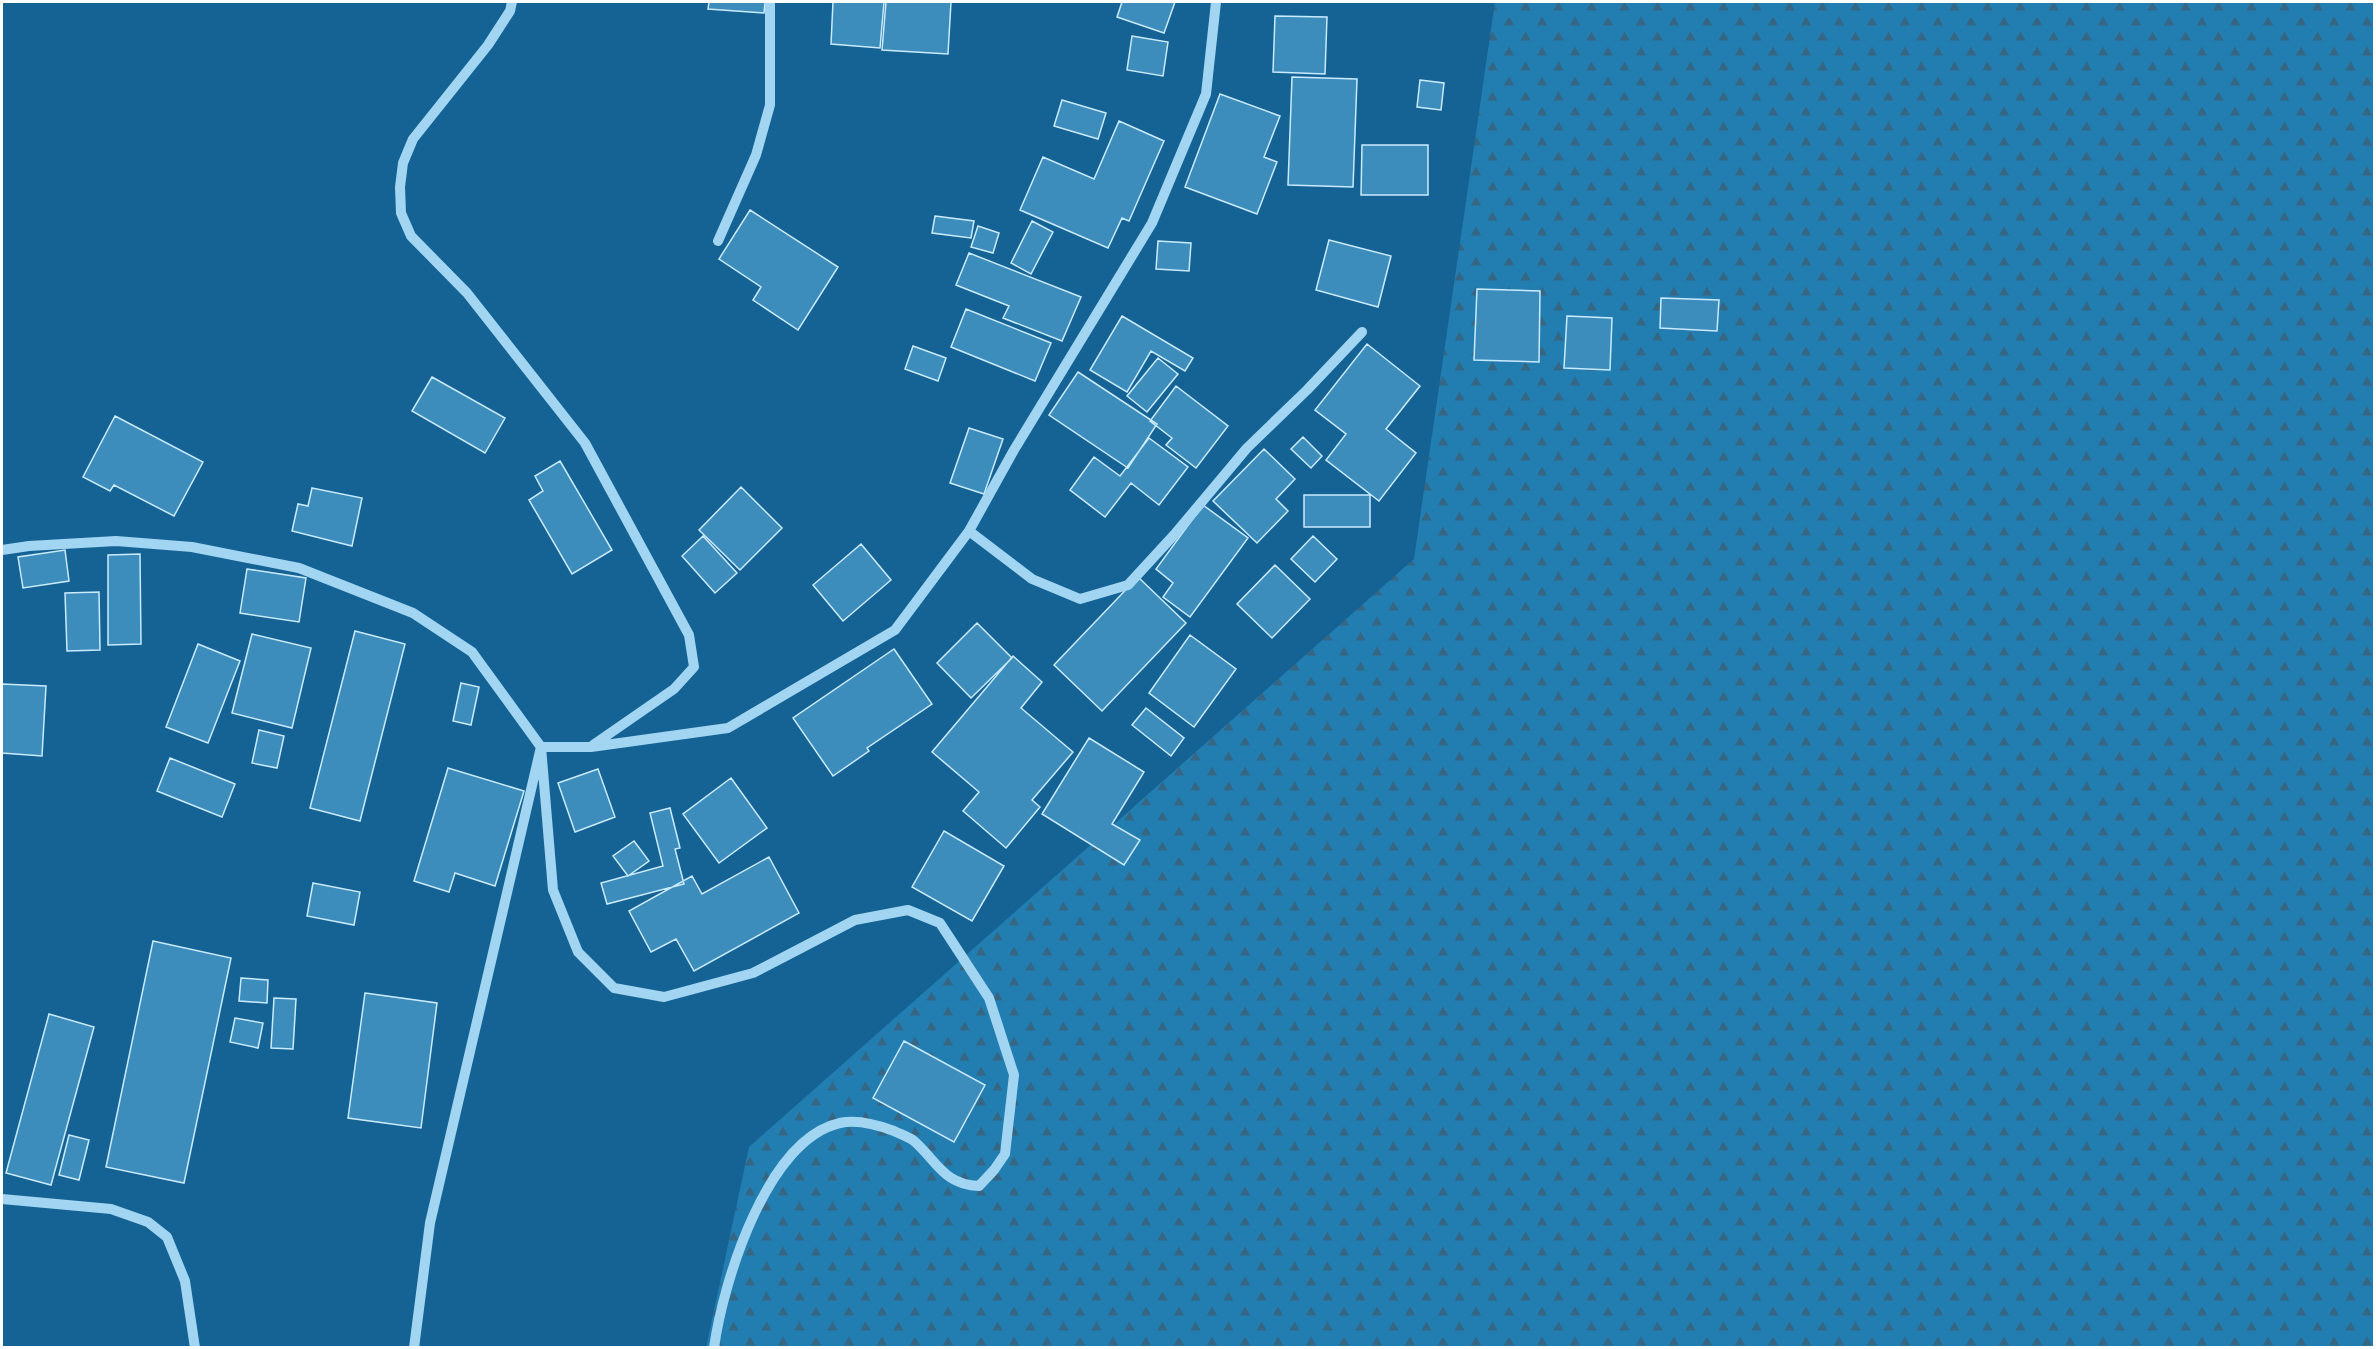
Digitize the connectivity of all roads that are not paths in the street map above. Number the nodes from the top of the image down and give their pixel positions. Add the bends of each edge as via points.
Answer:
1 (512, 2) edge
2 (770, 2) edge
3 (1216, 2) edge
4 (718, 241) dead end
5 (1362, 332) dead end
6 (969, 531) junction
7 (2, 550) edge
8 (541, 747) junction
9 (591, 747) junction
10 (2, 1199) edge
11 (195, 1347) edge
12 (414, 1347) edge
13 (714, 1347) edge

1 - 9 street via 488,45 413,139 403,163 401,213 411,236 467,293 585,443 689,635 694,667 674,689
2 - 4 street via 770,105 756,155
3 - 6 street via 1206,94 1152,223
5 - 6 street via 1247,448 1128,585 1080,598 1032,579
6 - 9 street via 895,630 728,729
7 - 8 street via 116,541 192,547 299,568 413,613 472,652
8 - 9 street
8 - 12 street via 430,1223
8 - 13 street via 553,891 578,952 614,988 664,997 753,973 855,920 908,910 940,923 977,979 989,998 1014,1075 1005,1154 979,1186 947,1177 912,1140 864,1122 841,1122 818,1131 796,1150 770,1181 744,1237 717,1324
10 - 11 street via 111,1209 148,1222 167,1237 185,1281

